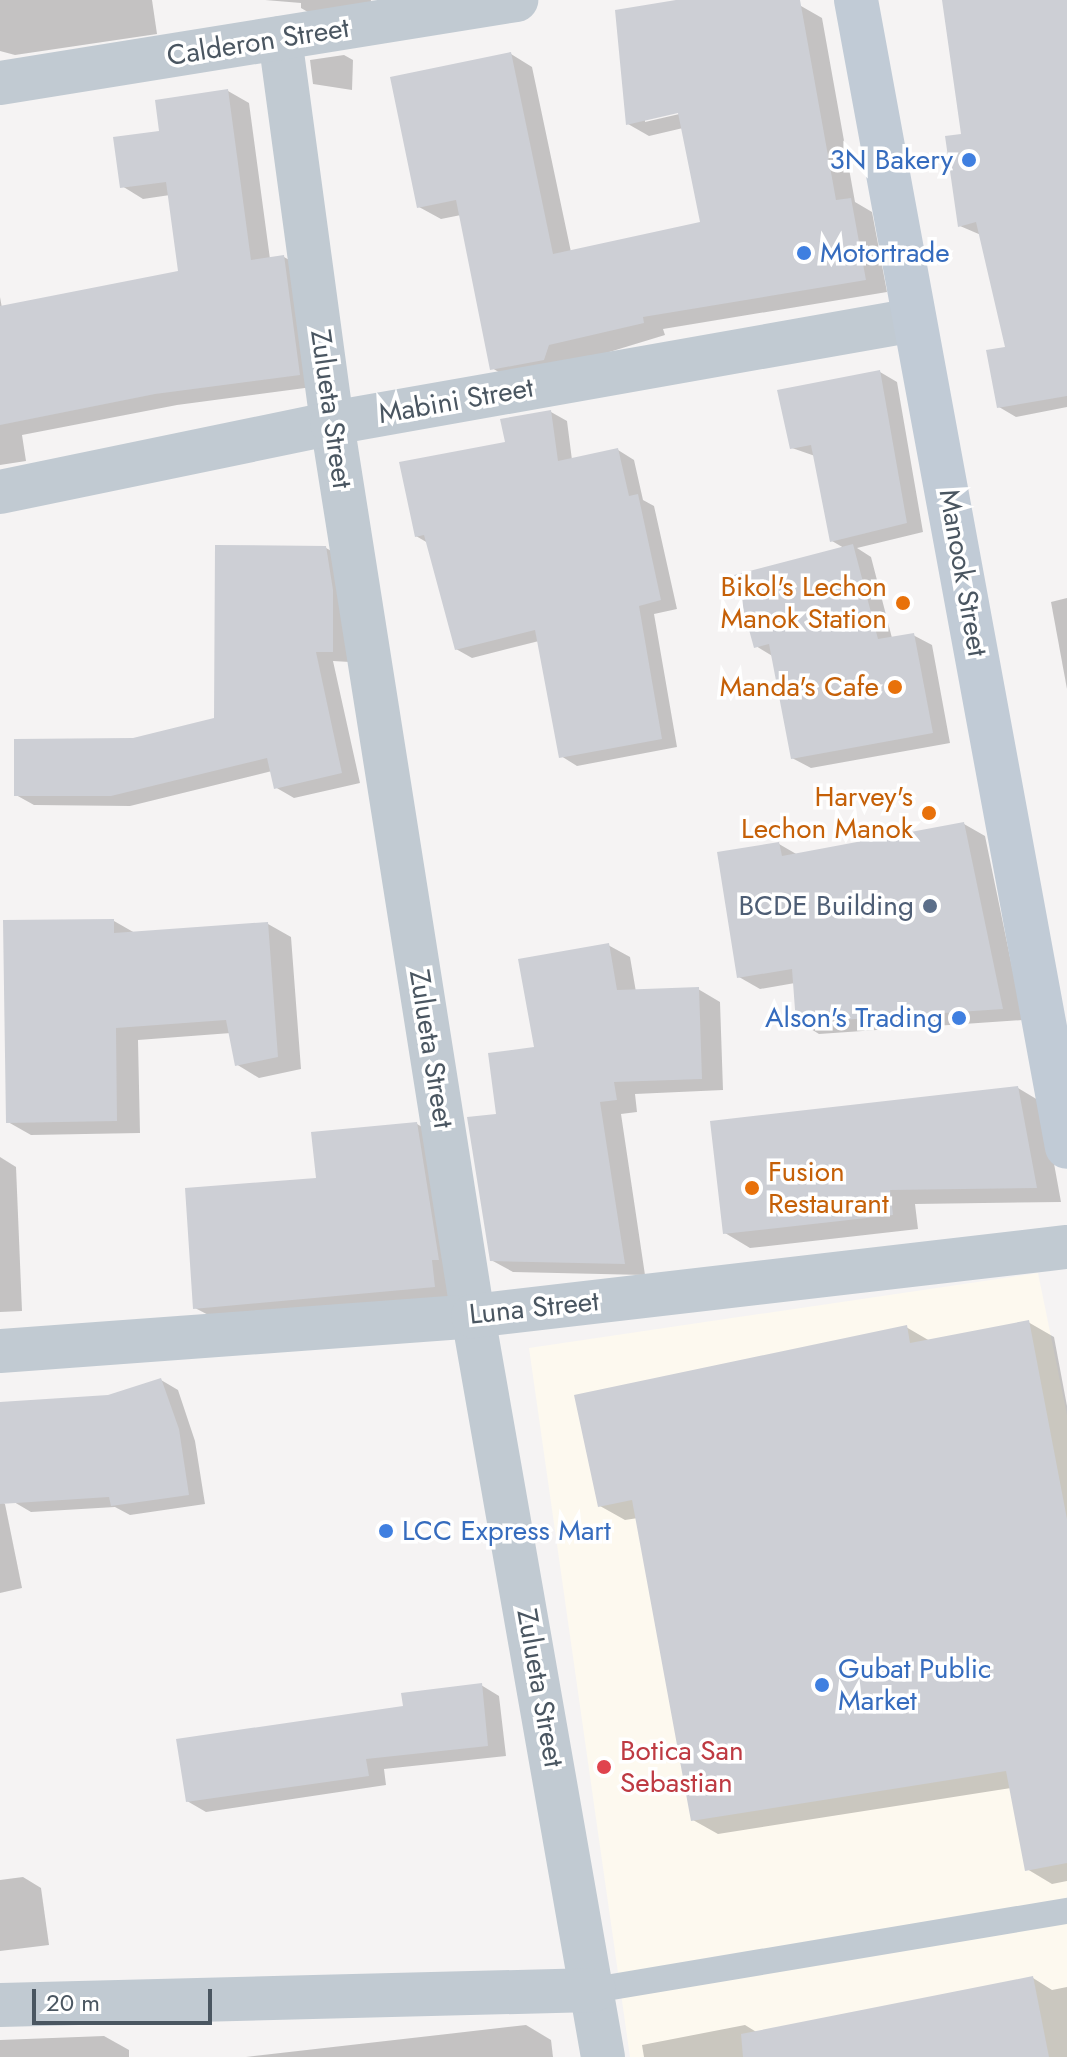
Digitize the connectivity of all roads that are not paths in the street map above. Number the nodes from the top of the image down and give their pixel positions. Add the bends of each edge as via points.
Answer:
1 (516, 0) edge
2 (856, 0) edge
3 (280, 38) junction
4 (0, 83) edge
5 (914, 320) junction
6 (332, 423) junction
7 (0, 492) edge
8 (1067, 1147) edge
9 (1067, 1247) edge
10 (473, 1316) junction
11 (0, 1351) edge
12 (1067, 1911) edge
13 (594, 1990) junction
14 (0, 2005) edge
15 (603, 2057) edge

1 - 3 street, Calderon Street
2 - 5 main road, Manook Street
3 - 4 street, Calderon Street
3 - 6 street, Zulueta Street
5 - 6 street, Mabini Street
5 - 8 main road, Manook Street
6 - 7 street, Mabini Street
6 - 10 street, Zulueta Street
9 - 10 street, Luna Street
10 - 11 street, Luna Street
10 - 13 street, Zulueta Street
12 - 13 lane
13 - 14 street
13 - 15 street, Zulueta Street

